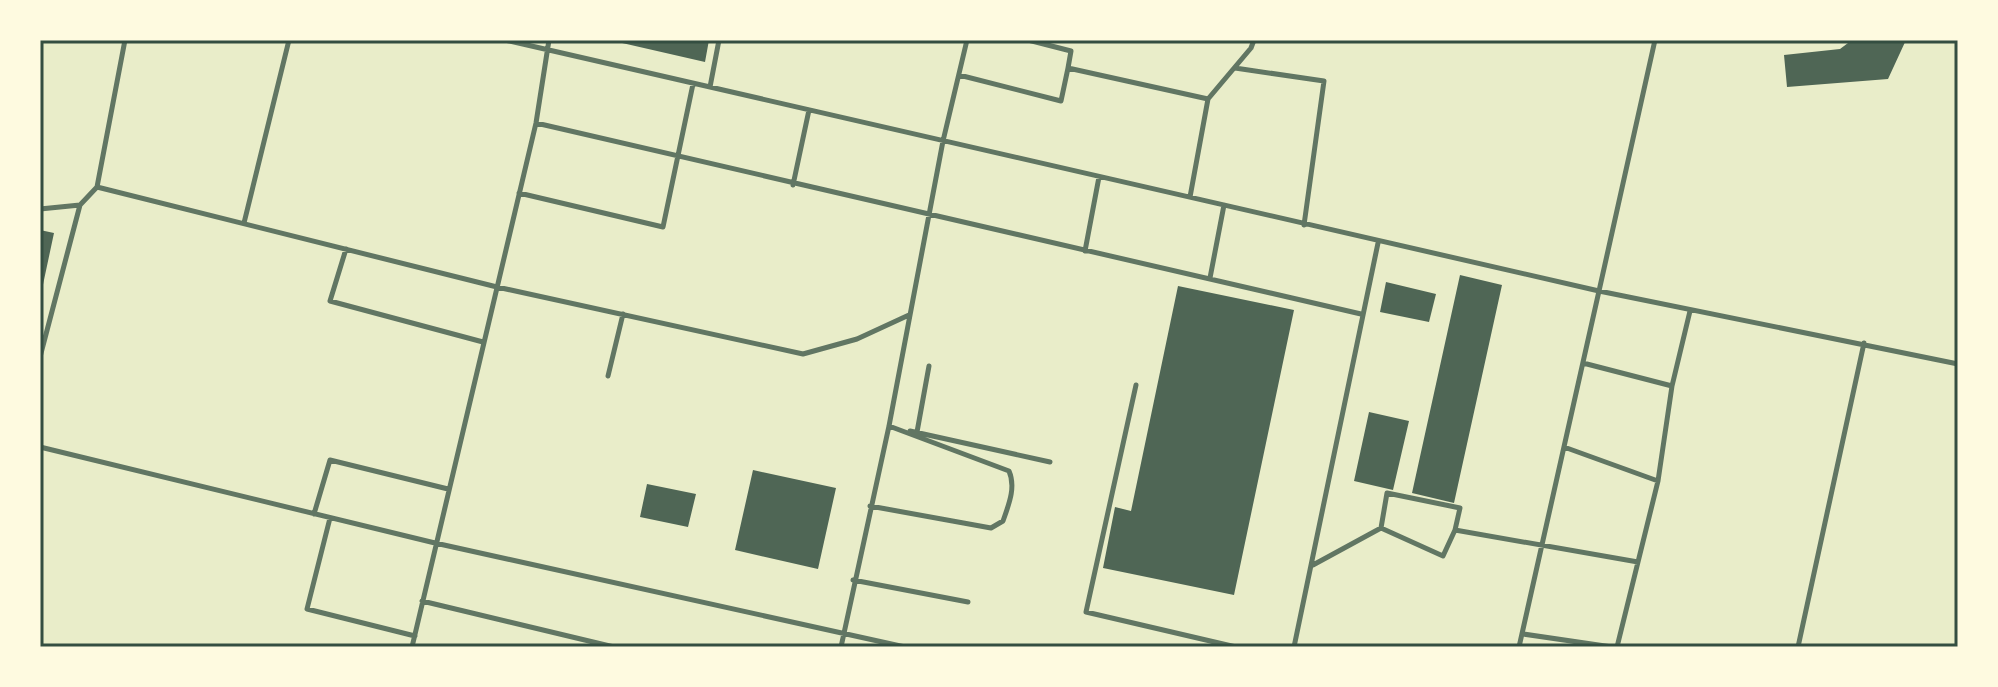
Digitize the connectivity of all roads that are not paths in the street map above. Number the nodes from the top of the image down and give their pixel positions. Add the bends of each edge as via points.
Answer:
1 (125, 40) edge
2 (289, 40) edge
3 (505, 40) edge
4 (549, 40) edge
5 (719, 40) edge
6 (967, 40) edge
7 (1028, 40) edge
8 (1254, 40) edge
9 (1655, 40) edge
10 (547, 50) junction
11 (1068, 68) junction
12 (1234, 68) junction
13 (959, 75) junction
14 (693, 84) junction
15 (710, 87) junction
16 (1208, 99) junction
17 (809, 110) junction
18 (536, 123) junction
19 (943, 141) junction
20 (678, 157) junction
21 (1099, 177) junction
22 (793, 185) junction
23 (97, 187) junction
24 (519, 193) junction
25 (1190, 197) junction
26 (80, 205) junction
27 (1224, 205) junction
28 (40, 209) edge
29 (930, 212) junction
30 (244, 223) junction
31 (1304, 225) junction
32 (1378, 243) junction
33 (346, 249) junction
34 (1085, 251) junction
35 (1210, 278) junction
36 (497, 287) junction
37 (1599, 291) junction
38 (1690, 311) junction
39 (623, 314) junction
40 (1361, 314) junction
41 (909, 315) junction
42 (483, 342) junction
43 (1864, 343) junction
44 (40, 357) edge
45 (1583, 363) junction
46 (1958, 364) edge
47 (929, 366) dead end
48 (608, 376) dead end
49 (1136, 385) dead end
50 (1672, 386) junction
51 (889, 426) junction
52 (917, 433) junction
53 (40, 447) edge
54 (1564, 447) junction
55 (1050, 462) dead end
56 (1658, 481) junction
57 (448, 489) junction
58 (870, 506) junction
59 (314, 514) junction
60 (330, 518) junction
61 (1381, 528) junction
62 (1455, 530) junction
63 (435, 543) junction
64 (1542, 546) junction
65 (1638, 562) junction
66 (1312, 565) junction
67 (853, 580) junction
68 (422, 601) junction
69 (968, 602) dead end
70 (845, 633) junction
71 (1523, 634) junction
72 (415, 636) junction
73 (412, 647) edge
74 (614, 647) edge
75 (841, 647) edge
76 (905, 647) edge
77 (1236, 647) edge
78 (1294, 647) edge
79 (1519, 647) edge
80 (1614, 647) edge
81 (1798, 647) edge

1 - 23 lane
2 - 30 lane
3 - 10 lane
4 - 10 lane
5 - 15 lane
6 - 13 lane
7 - 11 lane via 1071,51
8 - 12 lane
9 - 37 lane
10 - 14 lane
10 - 18 lane
11 - 13 lane via 1061,101
11 - 16 lane
12 - 16 lane
12 - 31 lane via 1324,81
13 - 19 lane
14 - 15 lane
14 - 20 lane
15 - 17 lane
16 - 25 lane
17 - 19 lane
17 - 22 lane
18 - 20 lane
18 - 24 lane
19 - 21 lane
19 - 29 lane
20 - 22 lane
20 - 24 lane via 663,227
21 - 25 lane
21 - 34 lane
22 - 29 lane
23 - 26 lane
23 - 30 lane
24 - 36 lane
25 - 27 lane
26 - 28 lane
26 - 44 lane
27 - 31 lane
27 - 35 lane
29 - 34 lane
29 - 41 lane
30 - 33 lane
31 - 32 lane
32 - 37 lane
32 - 40 lane
33 - 36 lane
33 - 42 lane via 330,301
34 - 35 lane
35 - 40 lane
36 - 39 lane
36 - 42 lane
37 - 38 lane
37 - 45 lane
38 - 43 lane
38 - 50 lane
39 - 41 lane via 803,354 857,339
39 - 48 lane
40 - 66 lane
41 - 51 lane
42 - 57 lane
43 - 46 lane
43 - 81 lane
45 - 50 lane
45 - 54 lane
47 - 52 lane
49 - 77 lane via 1086,612
50 - 56 lane
51 - 52 lane
51 - 58 lane
51 - 58 lane via 1009,471 1009,503 1003,521 991,528
52 - 55 lane
53 - 59 lane
54 - 56 lane
54 - 64 lane
56 - 65 lane
57 - 59 lane via 330,460
57 - 63 lane
58 - 67 lane
59 - 60 lane
60 - 63 lane
60 - 72 lane via 307,609
61 - 62 lane via 1443,556
61 - 62 lane via 1387,493 1460,508
61 - 66 lane
62 - 64 lane
63 - 68 lane
63 - 70 lane
64 - 65 lane
64 - 71 lane
65 - 80 lane
66 - 78 lane
67 - 69 lane
67 - 70 lane
68 - 72 lane
68 - 74 lane
70 - 75 lane
70 - 76 lane
71 - 79 lane
71 - 80 lane
72 - 73 lane

